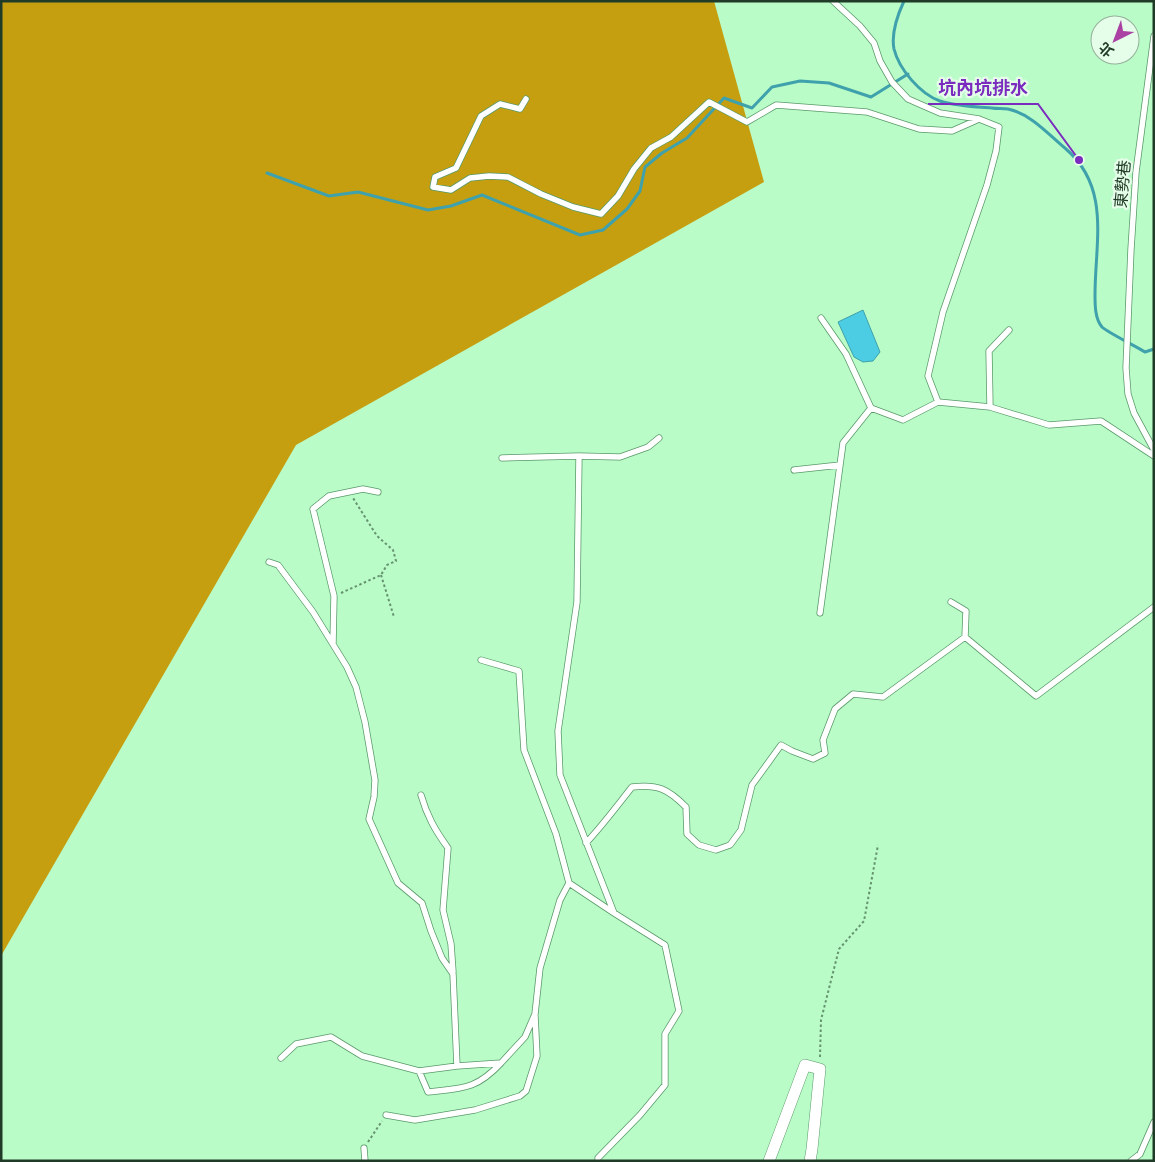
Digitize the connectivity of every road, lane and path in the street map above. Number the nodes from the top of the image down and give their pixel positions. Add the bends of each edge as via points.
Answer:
1 (833, 1) edge
2 (1154, 36) edge
3 (526, 99) dead end
4 (979, 119) junction
5 (821, 318) dead end
6 (1009, 330) dead end
7 (938, 402) junction
8 (990, 407) junction
9 (871, 408) junction
10 (659, 438) dead end
11 (1154, 450) edge
12 (579, 456) junction
13 (1154, 456) edge
14 (502, 458) dead end
15 (840, 465) junction
16 (794, 470) dead end
17 (349, 492) junction
18 (378, 492) dead end
19 (269, 562) dead end
20 (381, 574) junction
21 (334, 596) junction
22 (951, 602) dead end
23 (1154, 607) edge
24 (820, 614) dead end
25 (394, 617) dead end
26 (965, 637) junction
27 (333, 644) junction
28 (482, 660) dead end
29 (421, 795) dead end
30 (586, 843) junction
31 (878, 845) dead end
32 (569, 883) junction
33 (614, 913) junction
34 (453, 974) junction
35 (535, 1014) junction
36 (281, 1058) dead end
37 (501, 1063) junction
38 (457, 1066) junction
39 (820, 1069) junction
40 (419, 1072) junction
41 (386, 1115) joint
42 (1154, 1122) edge
43 (364, 1148) joint
44 (1134, 1160) edge
45 (365, 1161) edge
46 (598, 1161) edge
47 (769, 1161) edge
48 (810, 1161) edge

1 - 4 lane via 874,42 892,82 908,99 940,113
2 - 11 lane, 東勢巷 via 1136,172 1126,350 1128,394 1134,413
3 - 4 lane via 520,109 500,104 481,116 456,168 436,177 433,187 451,190 470,178 508,177 565,204 601,214 618,196 651,148 671,137 709,102 747,122 776,105 867,112 919,129 952,132
4 - 7 lane via 999,127 996,151 943,312 930,367 928,376
5 - 9 lane via 846,354
6 - 8 lane via 989,351
7 - 8 lane
7 - 9 lane via 904,420
8 - 13 lane via 1049,425 1101,421
9 - 15 lane via 843,443
10 - 12 lane via 648,447 620,457
12 - 14 lane
12 - 30 lane via 576,602 558,730 560,775
15 - 16 lane
15 - 24 lane
17 - 18 lane
17 - 20 path via 377,536 393,550 396,561 387,565
17 - 21 lane via 329,496 314,509
19 - 27 lane via 278,565
20 - 21 path
20 - 25 path
21 - 27 lane
22 - 26 lane via 966,611
23 - 26 lane via 1036,696
26 - 30 lane via 883,697 853,694 835,709 824,740 825,753 813,759 781,745 752,785 741,830 730,845 716,850 699,845 687,834 686,807 672,793 649,785 632,787
27 - 34 lane via 356,687 365,722 375,780 369,818 398,883 422,902 430,931
28 - 32 lane via 519,670 524,750 556,834
29 - 34 lane via 426,814 448,848 443,910 451,944
30 - 33 lane
31 - 39 path via 864,921 839,949 821,1020
32 - 33 lane
32 - 35 lane via 560,900 540,968
33 - 46 lane via 665,945 679,1011 665,1034 665,1084
34 - 38 lane
35 - 37 lane via 525,1037
35 - 41 lane via 537,1056 526,1091 520,1096 475,1110 415,1120
36 - 40 lane via 296,1044 331,1037 362,1056
37 - 38 lane
37 - 40 lane via 489,1076 469,1087 428,1092
38 - 40 lane
39 - 47 street via 805,1065
39 - 48 street
41 - 43 path
42 - 44 lane via 1140,1154
43 - 45 lane

